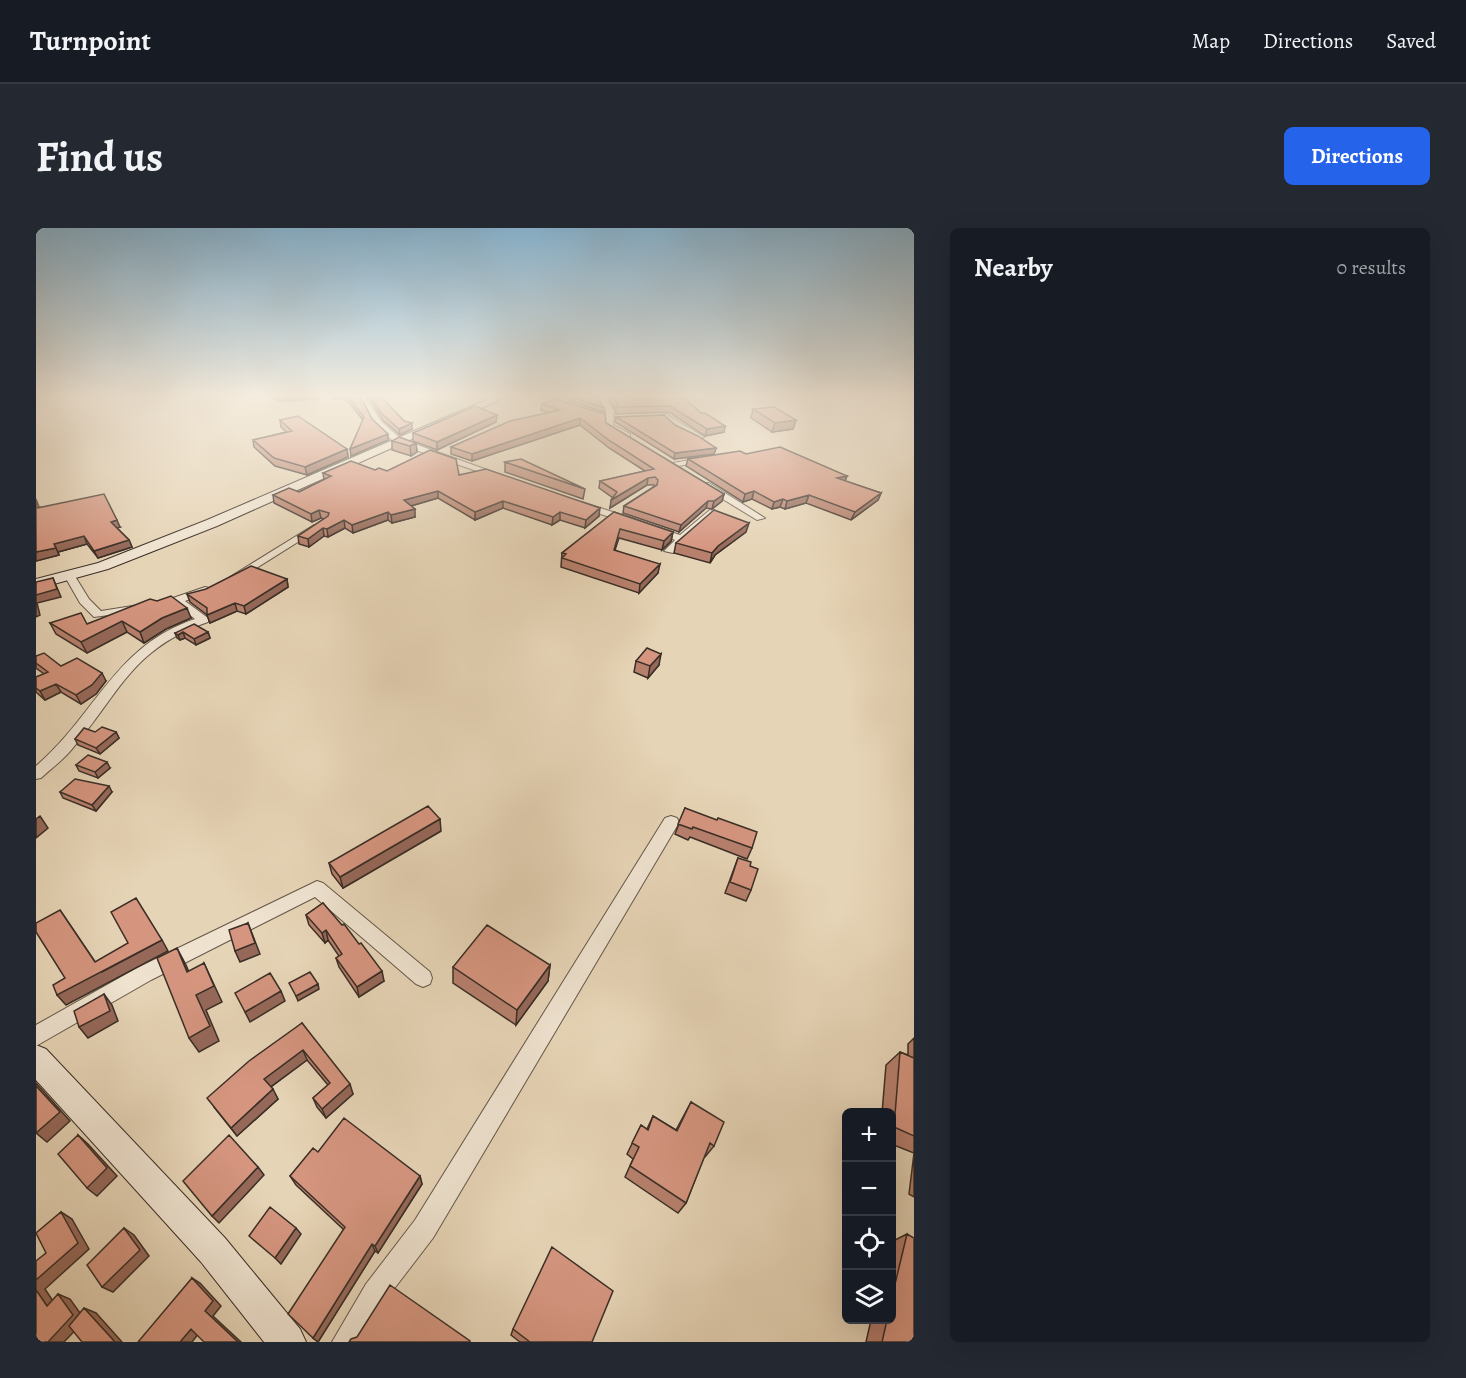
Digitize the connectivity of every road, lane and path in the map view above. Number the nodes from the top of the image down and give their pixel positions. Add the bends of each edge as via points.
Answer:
1 (387, 446) edge
2 (415, 446) edge
3 (448, 449) dead end
4 (436, 452) junction
5 (718, 457) edge
6 (662, 458) edge
7 (413, 460) edge
8 (671, 464) junction
9 (681, 470) edge
10 (514, 481) edge
11 (700, 482) edge
12 (568, 500) edge
13 (621, 508) dead end
14 (711, 512) edge
15 (607, 517) junction
16 (760, 518) dead end
17 (323, 522) edge
18 (682, 539) junction
19 (669, 551) dead end
20 (69, 575) junction
21 (36, 584) edge
22 (152, 606) edge
23 (36, 774) edge
24 (670, 822) dead end
25 (423, 978) dead end
26 (36, 1036) edge
27 (36, 1059) edge
28 (286, 1342) edge
29 (345, 1342) edge

1 - 20 street via 212,523 103,566
2 - 4 street
3 - 4 street
4 - 7 street
4 - 10 street
5 - 8 street
6 - 8 street
8 - 9 street
11 - 16 street
12 - 15 street
13 - 15 street
14 - 18 street
15 - 18 street
17 - 23 street via 254,567 219,585 173,601 204,620 183,626 143,650 68,745
18 - 19 street
20 - 21 street
20 - 22 street via 84,601 98,615
24 - 29 street via 424,1229 375,1293
25 - 26 street via 317,888 144,974
27 - 28 street via 213,1250

